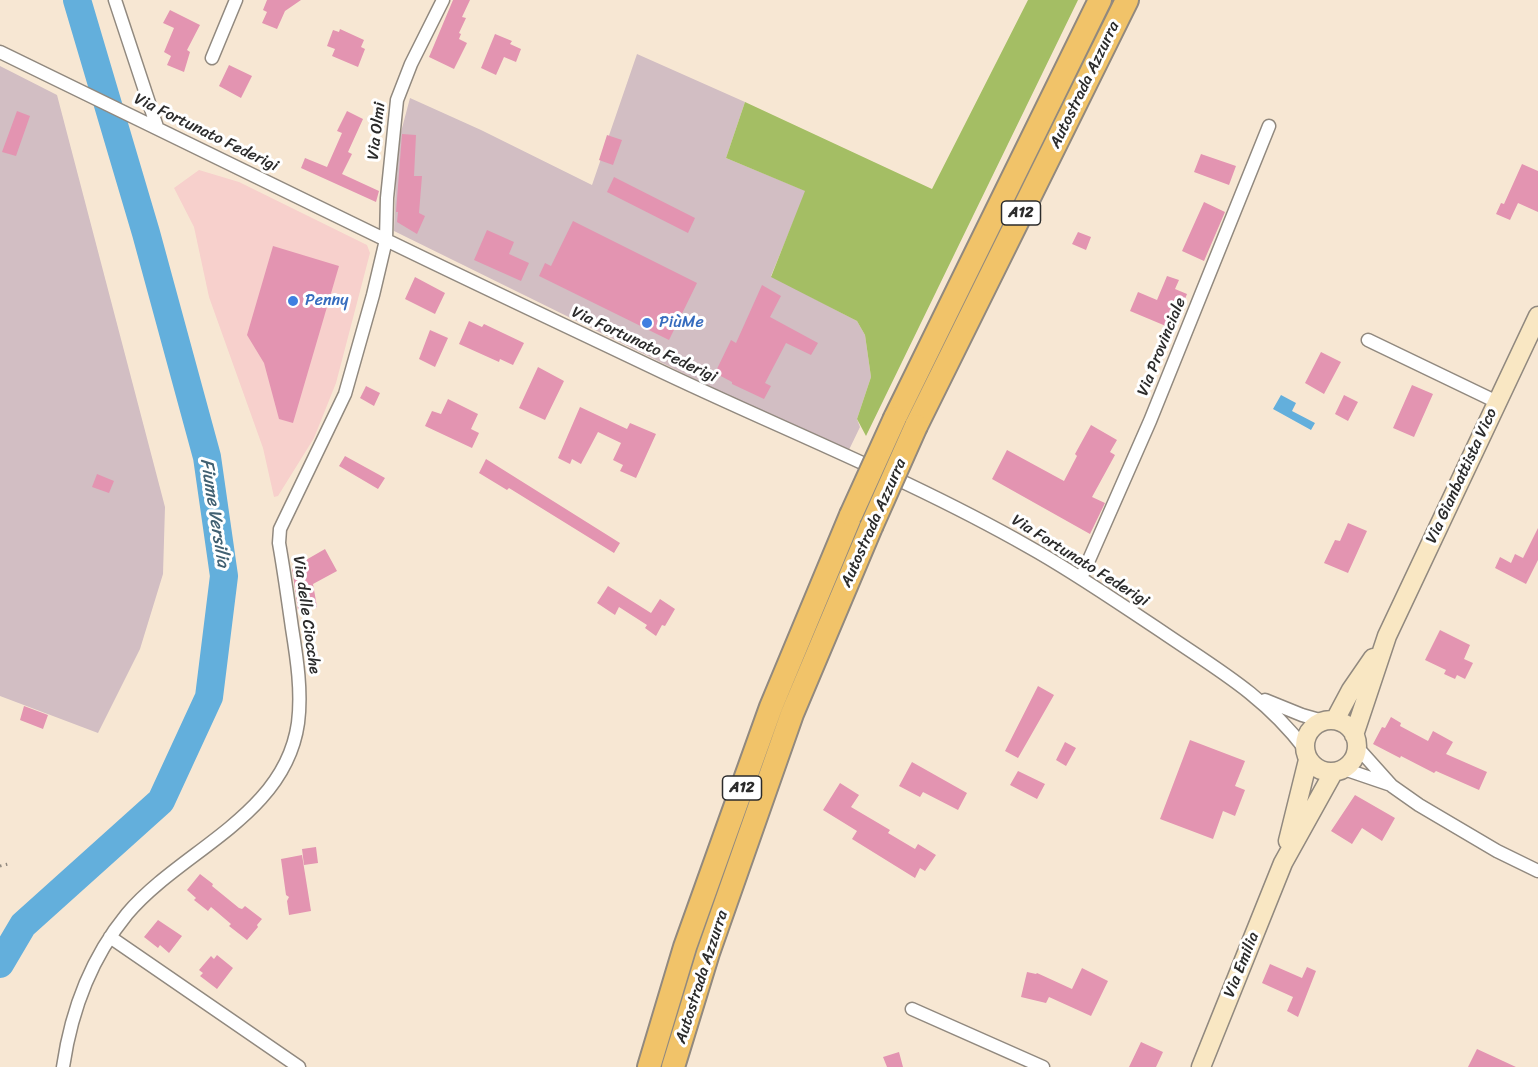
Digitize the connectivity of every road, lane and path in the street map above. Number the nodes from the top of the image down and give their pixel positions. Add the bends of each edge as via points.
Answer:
1 (115, 0) edge
2 (236, 0) edge
3 (443, 0) edge
4 (1100, 0) edge
5 (1126, 0) edge
6 (0, 52) edge
7 (212, 58) dead end
8 (1269, 126) dead end
9 (157, 128) junction
10 (386, 240) junction
11 (1538, 316) edge
12 (1368, 340) dead end
13 (1497, 402) junction
14 (1082, 578) junction
15 (1387, 636) junction
16 (1256, 696) junction
17 (1329, 720) junction
18 (1356, 741) junction
19 (1306, 754) junction
20 (1338, 771) junction
21 (1392, 786) junction
22 (1283, 863) junction
23 (8, 864) dead end
24 (0, 866) edge
25 (1538, 871) edge
26 (110, 937) junction
27 (912, 1009) dead end
28 (63, 1067) edge
29 (299, 1067) edge
30 (649, 1067) edge
31 (673, 1067) edge
32 (1043, 1067) edge
33 (1201, 1067) edge

1 - 9 street
2 - 7 street
3 - 10 street, Via Olmi via 397,100
4 - 30 highway, Autostrada Azzurra / A12, bridge via 851,515 771,707 686,947
5 - 31 highway, Autostrada Azzurra / A12, bridge via 916,426 871,527 792,714 708,953
6 - 9 street, Via Fortunato Federigi
8 - 14 street, Via Provinciale
9 - 10 street, Via Fortunato Federigi
10 - 14 street, Via Fortunato Federigi via 700,390 913,486
10 - 26 street, Via delle Ciocche via 345,394 280,529 299,693 298,723 291,751 250,811 148,893
11 - 13 main road, Via Gianbattista Vico
12 - 13 street
13 - 15 main road, Via Gianbattista Vico
14 - 16 street, Via Fortunato Federigi
15 - 17 main road, Via Gianbattista Vico
15 - 18 main road, Via Gianbattista Vico
16 - 17 street, Via Fortunato Federigi via 1302,715
16 - 19 street, Via Fortunato Federigi via 1283,722
17 - 18 main road via 1347,725
17 - 19 main road, Via Emilia via 1309,731
18 - 20 main road, Via Emilia via 1354,758
18 - 21 street
19 - 20 main road via 1321,771
19 - 22 main road, Via Emilia
20 - 21 street
20 - 22 main road, Via Emilia
21 - 25 street via 1454,827
22 - 33 main road, Via Emilia
23 - 24 path
26 - 28 street, Via delle Ciocche via 79,1001
26 - 29 street
27 - 32 street

